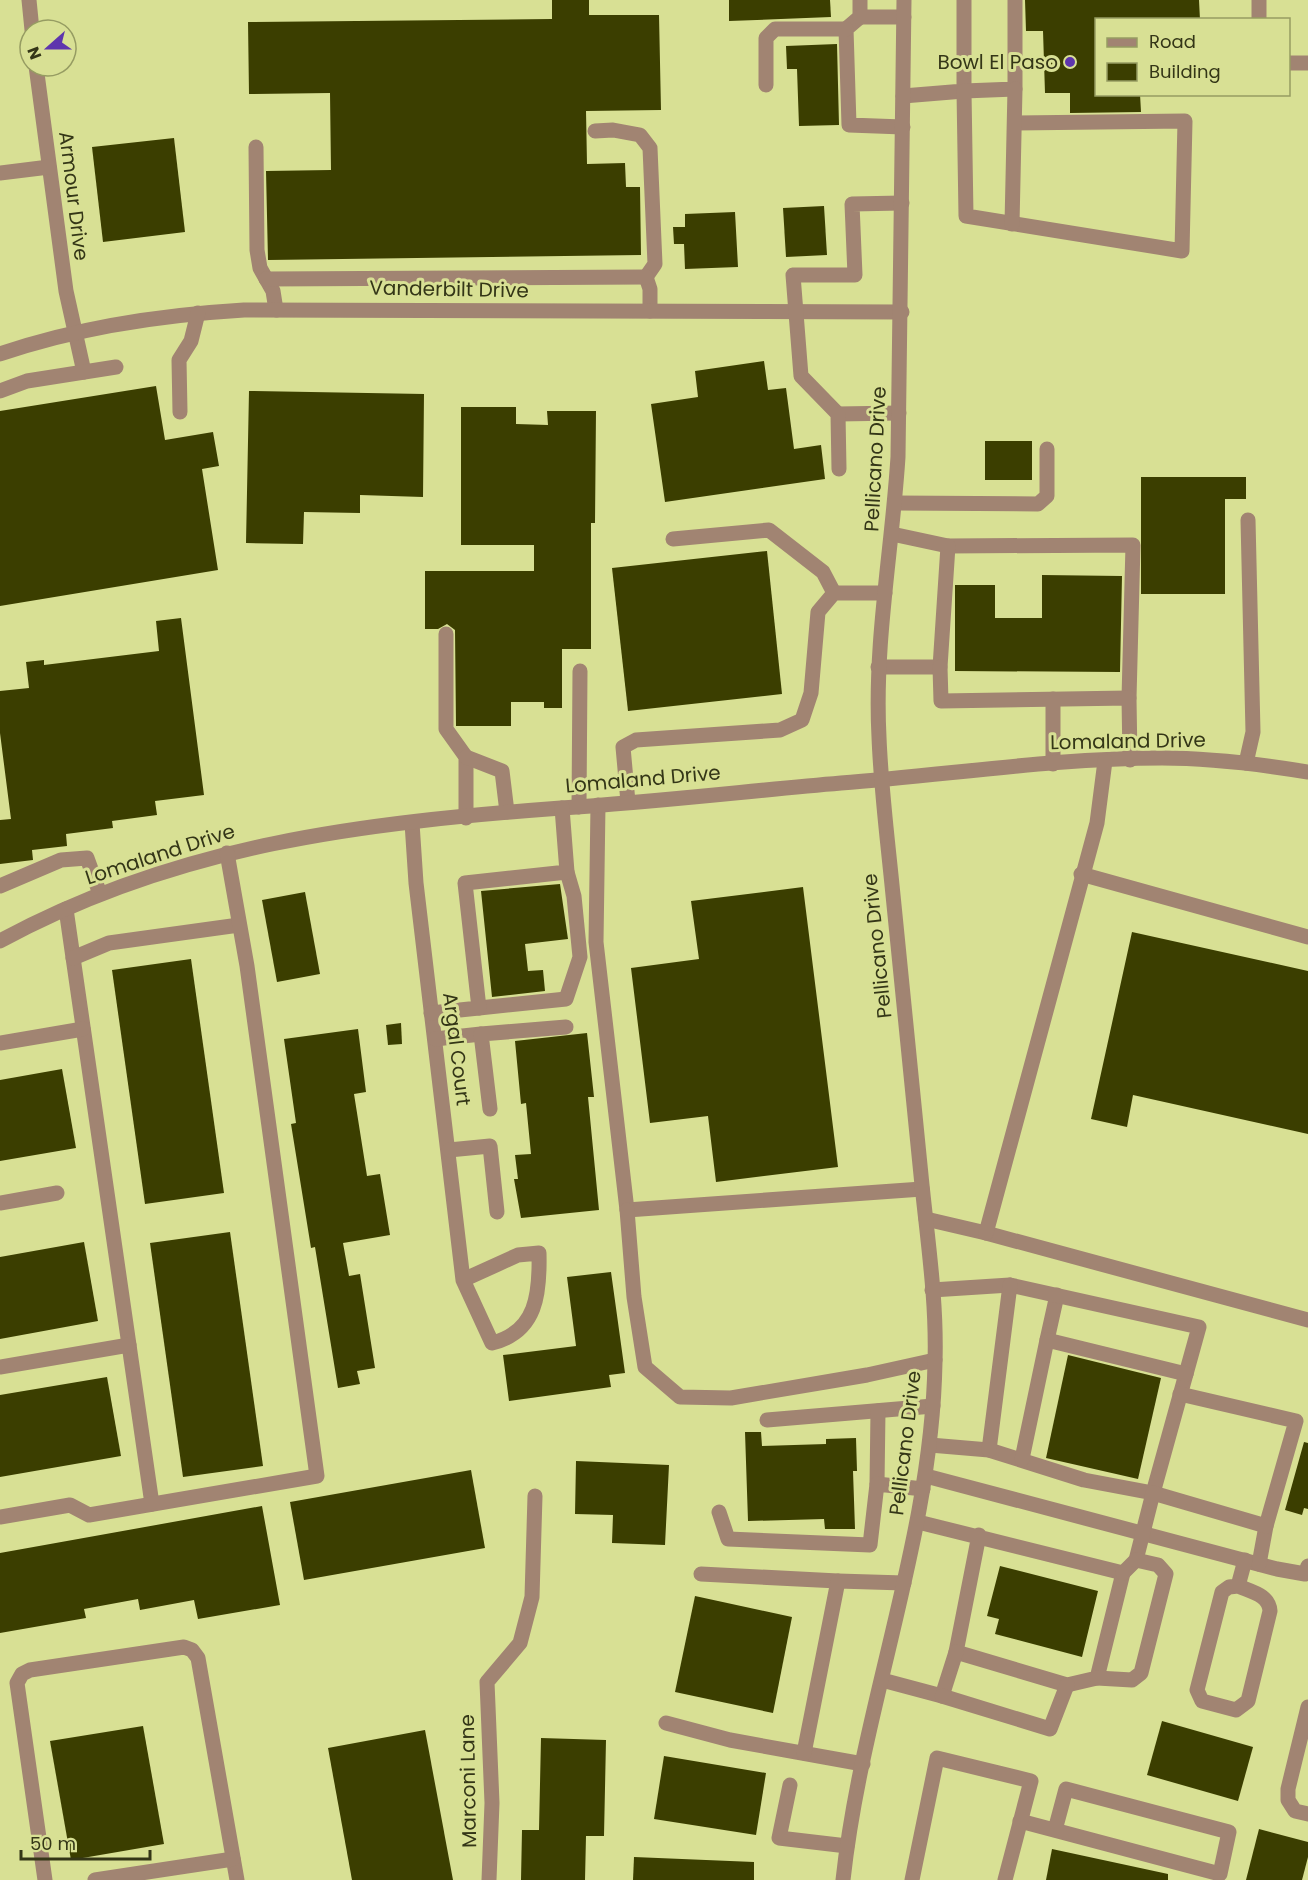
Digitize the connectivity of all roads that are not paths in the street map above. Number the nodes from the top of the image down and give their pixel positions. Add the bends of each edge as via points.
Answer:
1 (29, 0) edge
2 (860, 0) edge
3 (904, 0) edge
4 (964, 0) edge
5 (1015, 0) edge
6 (1259, 0) edge
7 (860, 17) junction
8 (904, 17) junction
9 (31, 18) edge
10 (1259, 18) edge
11 (846, 29) junction
12 (1290, 63) edge
13 (1308, 63) edge
14 (38, 78) edge
15 (766, 85) dead end
16 (1015, 89) junction
17 (964, 91) junction
18 (903, 96) junction
19 (1015, 123) junction
20 (903, 127) junction
21 (595, 130) dead end
22 (256, 147) dead end
23 (49, 167) junction
24 (0, 173) edge
25 (902, 203) junction
26 (1012, 224) junction
27 (646, 277) junction
28 (266, 279) junction
29 (276, 310) junction
30 (650, 311) junction
31 (795, 311) junction
32 (902, 312) junction
33 (198, 313) junction
34 (74, 332) junction
35 (0, 354) edge
36 (116, 367) dead end
37 (84, 372) junction
38 (0, 391) edge
39 (180, 412) dead end
40 (899, 413) junction
41 (837, 414) junction
42 (1047, 449) dead end
43 (839, 470) dead end
44 (895, 503) junction
45 (1248, 520) dead end
46 (892, 534) junction
47 (673, 539) dead end
48 (948, 546) junction
49 (834, 593) junction
50 (885, 593) junction
51 (446, 634) dead end
52 (878, 667) junction
53 (940, 667) junction
54 (580, 671) dead end
55 (1129, 698) junction
56 (1053, 699) junction
57 (466, 757) junction
58 (1130, 760) junction
59 (1104, 761) junction
60 (1246, 763) junction
61 (1053, 764) junction
62 (1308, 772) edge
63 (882, 779) junction
64 (628, 802) junction
65 (598, 805) junction
66 (579, 807) junction
67 (562, 808) junction
68 (507, 812) junction
69 (466, 818) junction
70 (412, 823) junction
71 (227, 853) junction
72 (567, 873) junction
73 (1081, 874) junction
74 (0, 886) edge
75 (100, 894) junction
76 (66, 909) junction
77 (239, 925) junction
78 (1308, 936) edge
79 (0, 941) edge
80 (73, 957) junction
81 (478, 1008) junction
82 (431, 1013) junction
83 (566, 1027) dead end
84 (83, 1029) junction
85 (481, 1034) junction
86 (435, 1039) junction
87 (0, 1043) edge
88 (490, 1109) dead end
89 (449, 1150) junction
90 (922, 1189) junction
91 (57, 1193) dead end
92 (0, 1203) edge
93 (627, 1210) junction
94 (497, 1212) dead end
95 (926, 1220) junction
96 (986, 1233) junction
97 (463, 1280) junction
98 (1010, 1285) junction
99 (932, 1290) junction
100 (1057, 1295) junction
101 (1308, 1320) edge
102 (1047, 1340) junction
103 (129, 1345) junction
104 (936, 1360) junction
105 (0, 1367) edge
106 (1186, 1374) junction
107 (1180, 1394) junction
108 (933, 1406) junction
109 (878, 1411) junction
110 (767, 1420) dead end
111 (930, 1444) junction
112 (988, 1450) junction
113 (1022, 1459) junction
114 (925, 1482) junction
115 (877, 1484) junction
116 (1153, 1493) junction
117 (535, 1496) dead end
118 (152, 1504) junction
119 (719, 1512) dead end
120 (0, 1517) edge
121 (918, 1522) junction
122 (1266, 1526) junction
123 (1142, 1532) junction
124 (979, 1535) junction
125 (1136, 1560) junction
126 (1252, 1562) junction
127 (1307, 1572) edge
128 (1124, 1573) junction
129 (701, 1574) dead end
130 (838, 1581) junction
131 (904, 1583) junction
132 (1238, 1587) junction
133 (957, 1652) junction
134 (1097, 1678) junction
135 (882, 1680) junction
136 (1067, 1685) junction
137 (942, 1696) junction
138 (1308, 1707) edge
139 (666, 1723) dead end
140 (804, 1753) junction
141 (863, 1764) junction
142 (790, 1785) dead end
143 (1308, 1814) edge
144 (1020, 1821) junction
145 (1055, 1830) junction
146 (847, 1846) junction
147 (233, 1859) junction
148 (1219, 1877) edge
149 (45, 1880) edge
150 (95, 1880) edge
151 (237, 1880) edge
152 (489, 1880) edge
153 (843, 1880) edge
154 (912, 1880) edge
155 (1005, 1880) edge

1 - 9 street
2 - 7 street
3 - 8 street, Pellicano Drive
4 - 17 street
5 - 16 street
6 - 10 street
7 - 8 street
7 - 11 street
8 - 18 street, Pellicano Drive
11 - 15 street via 775,28 766,38
11 - 20 street via 849,125
12 - 13 street
14 - 23 street, Armour Drive
16 - 17 street
16 - 19 street
17 - 18 street
17 - 26 street via 966,216
18 - 20 street, Pellicano Drive
19 - 26 street
19 - 26 street via 1185,122 1182,251
20 - 25 street, Pellicano Drive
21 - 27 street via 640,135 650,148 655,264
22 - 28 street via 257,250
23 - 24 street
23 - 34 street, Armour Drive
25 - 31 street via 852,204 855,275 793,276
25 - 32 street, Pellicano Drive
27 - 28 street
27 - 30 street
28 - 29 street
29 - 30 street, Vanderbilt Drive
29 - 33 street, Vanderbilt Drive
30 - 31 street, Vanderbilt Drive
31 - 32 street, Vanderbilt Drive
31 - 41 street via 801,376
32 - 40 street, Pellicano Drive
33 - 34 street, Vanderbilt Drive
33 - 39 street via 191,341 179,360
34 - 35 street, Vanderbilt Drive
34 - 37 street, Armour Drive
36 - 37 street
37 - 38 street via 27,381
40 - 41 street
40 - 44 street, Pellicano Drive
41 - 43 street
42 - 44 street via 1047,496 1038,504
44 - 46 street, Pellicano Drive
45 - 60 street via 1253,732
46 - 48 street
46 - 50 street, Pellicano Drive
47 - 49 street via 769,530 823,572
48 - 53 street
48 - 55 street via 1133,545
49 - 50 street
49 - 64 street via 818,612 811,693 802,720 780,730 636,740 623,747
50 - 52 street, Pellicano Drive
51 - 57 street via 446,729
52 - 53 street
52 - 63 street, Pellicano Drive
53 - 56 street via 941,701
54 - 66 street
55 - 56 street
55 - 58 street
56 - 61 street
57 - 68 street via 502,771
57 - 69 street
58 - 59 street, Lomaland Drive
58 - 60 street, Lomaland Drive
59 - 61 street, Lomaland Drive
59 - 73 street via 1097,823
60 - 62 street, Lomaland Drive
61 - 63 street, Lomaland Drive
63 - 64 street, Lomaland Drive
63 - 90 street, Pellicano Drive
64 - 65 street, Lomaland Drive
65 - 66 street, Lomaland Drive
65 - 93 street via 596,942
66 - 67 street, Lomaland Drive
67 - 68 street, Lomaland Drive
67 - 72 street
68 - 69 street, Lomaland Drive
69 - 70 street, Lomaland Drive
70 - 71 street, Lomaland Drive via 318,835
70 - 82 street, Argal Court
71 - 75 street, Lomaland Drive
71 - 77 street
72 - 81 street via 574,896 580,957 566,999
72 - 81 street via 465,883
73 - 78 street
73 - 96 street
74 - 75 street via 61,860 87,858
75 - 76 street, Lomaland Drive
76 - 79 street, Lomaland Drive
76 - 80 street
77 - 80 street via 109,944
77 - 118 street via 316,1476
80 - 84 street
81 - 82 street
82 - 86 street, Argal Court
83 - 85 street
84 - 87 street
84 - 103 street
85 - 86 street
85 - 88 street
86 - 89 street, Argal Court
89 - 94 street via 490,1146
89 - 97 street, Argal Court
90 - 93 street
90 - 95 street, Pellicano Drive
91 - 92 street
93 - 104 street via 645,1367 680,1397 731,1398
95 - 96 street
95 - 99 street, Pellicano Drive
96 - 101 street
97 - 97 street, Argal Court via 492,1343 508,1339 523,1327 534,1308 540,1278 539,1253 518,1255
98 - 99 street
98 - 100 street
98 - 112 street
99 - 104 street, Pellicano Drive
100 - 102 street
100 - 106 street via 1199,1327
102 - 106 street
102 - 113 street
103 - 105 street
103 - 118 street
104 - 108 street, Pellicano Drive
106 - 107 street
107 - 116 street
107 - 122 street via 1296,1421
108 - 109 street
108 - 111 street, Pellicano Drive
109 - 110 street
109 - 115 street
111 - 112 street
111 - 114 street, Pellicano Drive
112 - 113 street
113 - 116 street via 1084,1480
114 - 115 street
114 - 121 street, Pellicano Drive
114 - 123 street
115 - 119 street via 870,1545 728,1539
116 - 122 street
116 - 123 street
117 - 152 street, Marconi Lane via 532,1597 520,1643 487,1682 492,1803
118 - 120 street via 89,1515 70,1505
121 - 124 street
121 - 131 street, Pellicano Drive
122 - 126 street
123 - 125 street
123 - 126 street
124 - 128 street
124 - 133 street
125 - 128 street
125 - 134 street via 1158,1565 1166,1574 1141,1672 1132,1680
126 - 127 street
126 - 132 street
128 - 134 street
129 - 130 street
130 - 131 street
130 - 140 street
131 - 135 street, Pellicano Drive
132 - 132 street via 1221,1592 1197,1690 1202,1701 1236,1710 1248,1701 1270,1611 1265,1598
133 - 136 street
133 - 137 street
134 - 136 street
135 - 137 street
135 - 141 street, Pellicano Drive
136 - 137 street via 1050,1729
138 - 143 street via 1288,1790 1288,1800 1295,1810
139 - 140 street via 730,1740
140 - 141 street
141 - 146 street, Pellicano Drive
142 - 146 street via 779,1838
144 - 145 street
144 - 154 street via 1031,1781 937,1758
144 - 155 street
145 - 148 street
145 - 148 street via 1066,1789 1229,1832
146 - 153 street, Pellicano Drive
147 - 149 street via 198,1658 184,1647 22,1674 17,1683
147 - 150 street
147 - 151 street

